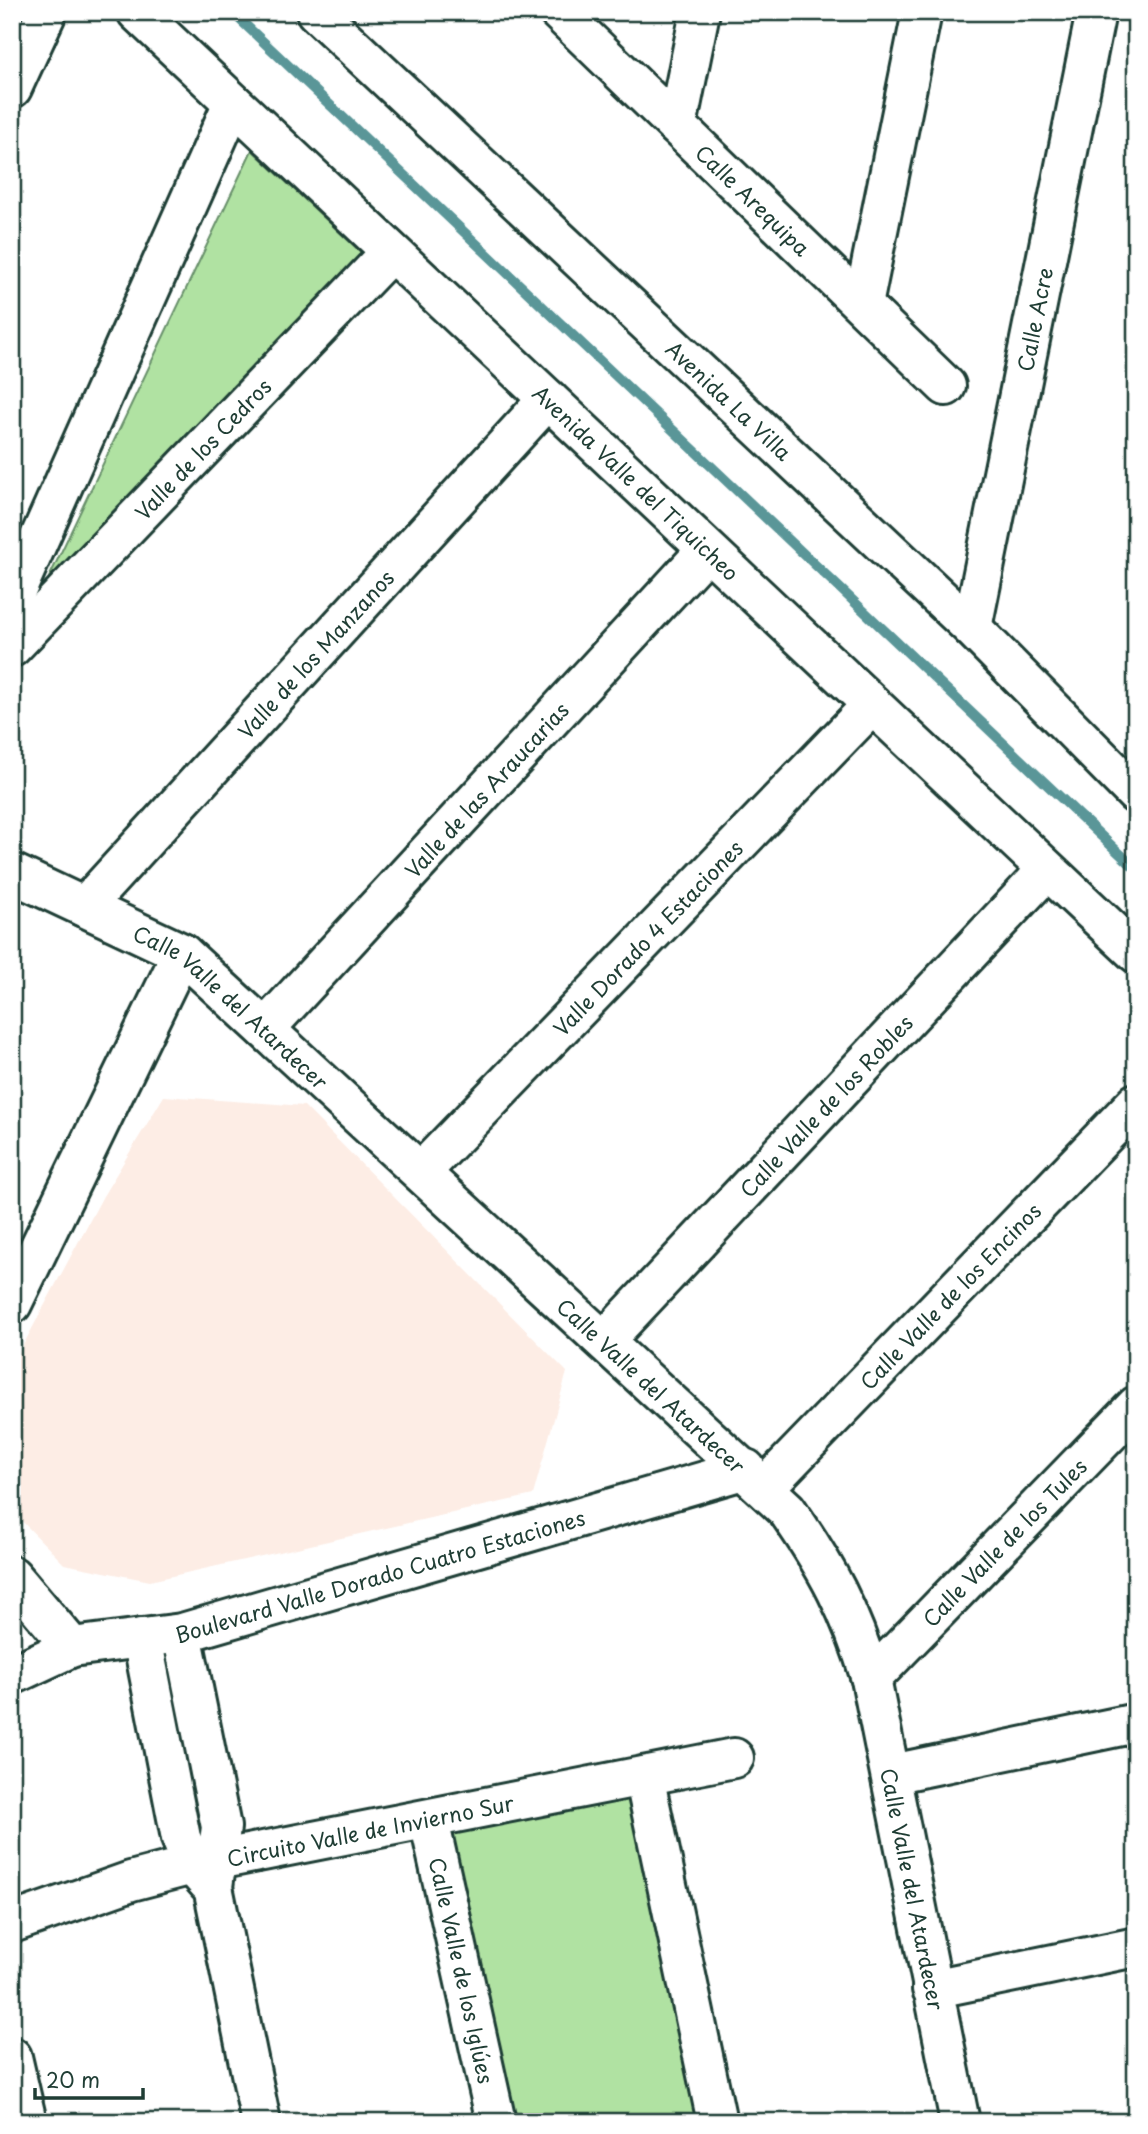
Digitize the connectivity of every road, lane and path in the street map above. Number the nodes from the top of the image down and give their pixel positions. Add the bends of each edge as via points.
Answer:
1 (47, 12) edge
2 (137, 12) edge
3 (317, 12) edge
4 (559, 12) edge
5 (701, 12) edge
6 (922, 12) edge
7 (1096, 12) edge
8 (12, 88) edge
9 (233, 103) junction
10 (677, 126) junction
11 (391, 252) junction
12 (863, 305) junction
13 (946, 386) dead end
14 (548, 399) junction
15 (707, 550) junction
16 (12, 600) edge
17 (972, 628) junction
18 (12, 647) edge
19 (872, 705) junction
20 (1136, 793) edge
21 (1047, 870) junction
22 (12, 873) edge
23 (84, 907) junction
24 (182, 953) junction
25 (1136, 954) edge
26 (265, 1029) junction
27 (1136, 1103) edge
28 (421, 1172) junction
29 (12, 1304) edge
30 (605, 1340) junction
31 (1136, 1406) edge
32 (755, 1478) junction
33 (12, 1576) edge
34 (182, 1633) junction
35 (142, 1638) junction
36 (72, 1647) junction
37 (12, 1675) edge
38 (871, 1679) junction
39 (1136, 1723) edge
40 (734, 1758) dead end
41 (892, 1774) junction
42 (644, 1776) junction
43 (429, 1820) junction
44 (208, 1871) junction
45 (12, 1923) edge
46 (1136, 1947) edge
47 (932, 1989) junction
48 (12, 2057) edge
49 (708, 2120) edge
50 (27, 2122) edge
51 (261, 2122) edge
52 (496, 2122) edge
53 (960, 2122) edge

1 - 8 street
2 - 9 street, Avenida Valle del Tiquicheo
3 - 17 street, Avenida La Villa
4 - 10 street, Calle Arequipa
5 - 10 street
6 - 12 street
7 - 17 street, Calle Acre
9 - 11 street, Avenida Valle del Tiquicheo
9 - 16 street
10 - 12 street, Calle Arequipa
11 - 14 street, Avenida Valle del Tiquicheo
11 - 18 street, Valle de los Cedros
12 - 13 street, Calle Arequipa
14 - 15 street, Avenida Valle del Tiquicheo
14 - 23 street, Valle de los Manzanos
15 - 19 street, Avenida Valle del Tiquicheo
15 - 26 street, Valle de las Araucarias
17 - 20 street, Avenida La Villa
19 - 21 street, Avenida Valle del Tiquicheo
19 - 28 street, Valle Dorado 4 Estaciones
21 - 25 street, Avenida Valle del Tiquicheo
21 - 30 street, Calle Valle de los Robles
22 - 23 street, Calle Valle del Atardecer
23 - 24 street, Calle Valle del Atardecer
24 - 26 street, Calle Valle del Atardecer
24 - 29 street
26 - 28 street, Calle Valle del Atardecer
27 - 32 street, Calle Valle de los Encinos
28 - 30 street, Calle Valle del Atardecer
30 - 32 street, Calle Valle del Atardecer
31 - 38 street, Calle Valle de los Tules
32 - 34 street, Boulevard Valle Dorado Cuatro Estaciones
32 - 38 street, Calle Valle del Atardecer via 788,1510 824,1563 853,1622
33 - 36 street
34 - 35 street, Boulevard Valle Dorado Cuatro Estaciones
34 - 44 street via 220,1827
35 - 36 street, Boulevard Valle Dorado Cuatro Estaciones
35 - 44 street via 181,1838
36 - 37 street, Boulevard Valle Dorado Cuatro Estaciones
38 - 41 street, Calle Valle del Atardecer
39 - 41 street
40 - 42 street, Circuito Valle de Invierno Sur
41 - 47 street, Calle Valle del Atardecer
42 - 43 street, Circuito Valle de Invierno Sur
42 - 49 street
43 - 44 street, Circuito Valle de Invierno Sur
43 - 52 street, Calle Valle de los Iglúes
44 - 45 street, Circuito Valle de Invierno Sur via 131,1881
44 - 51 street
46 - 47 street
47 - 53 street, Calle Valle del Atardecer
48 - 50 street

